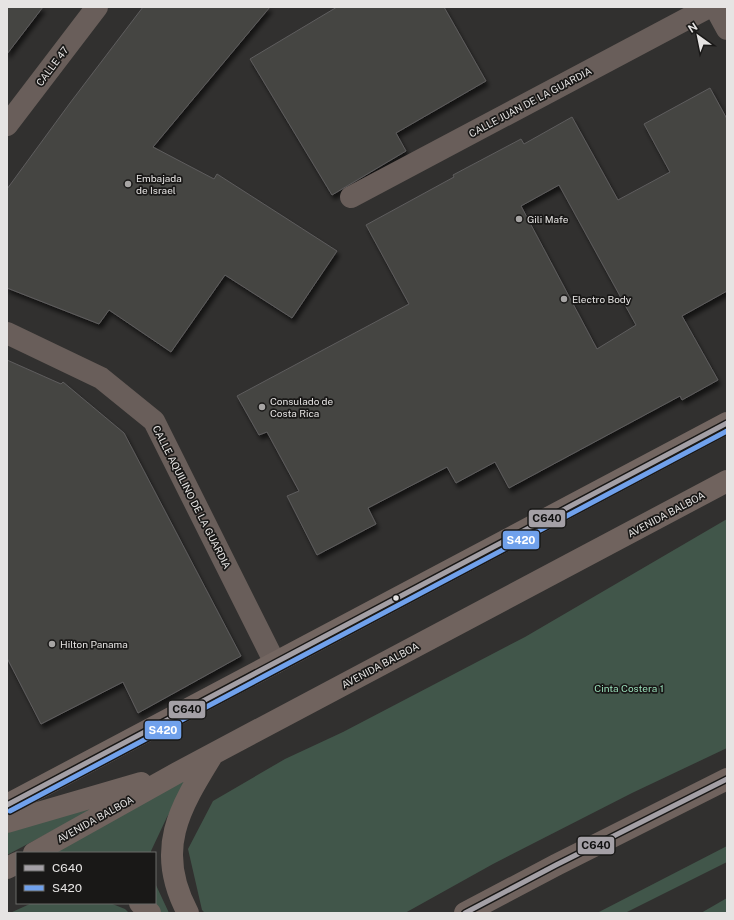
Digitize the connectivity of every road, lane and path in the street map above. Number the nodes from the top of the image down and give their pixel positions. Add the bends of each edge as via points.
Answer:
1 (97, 7) edge
2 (709, 7) edge
3 (715, 7) edge
4 (727, 29) edge
5 (7, 125) edge
6 (351, 197) dead end
7 (7, 333) edge
8 (727, 423) edge
9 (727, 481) edge
10 (275, 663) junction
11 (212, 754) junction
12 (177, 773) junction
13 (727, 779) edge
14 (7, 805) edge
15 (7, 822) edge
16 (36, 852) edge
17 (16, 864) edge
18 (7, 868) edge
19 (141, 904) edge
20 (150, 913) edge
21 (188, 913) edge
22 (465, 913) edge

1 - 5 street, CALLE 47
2 - 6 street, CALLE JUAN DE LA GUARDIA
3 - 4 street
7 - 10 street, CALLE AQUILINO DE LA GUARDIA via 101,378 154,421
8 - 10 main road
9 - 11 highway, AVENIDA BALBOA
10 - 14 main road
11 - 12 highway, AVENIDA BALBOA
11 - 21 highway via 189,792 172,844 173,875
12 - 15 highway
12 - 16 highway, AVENIDA BALBOA
13 - 22 highway
17 - 18 highway
19 - 20 highway

